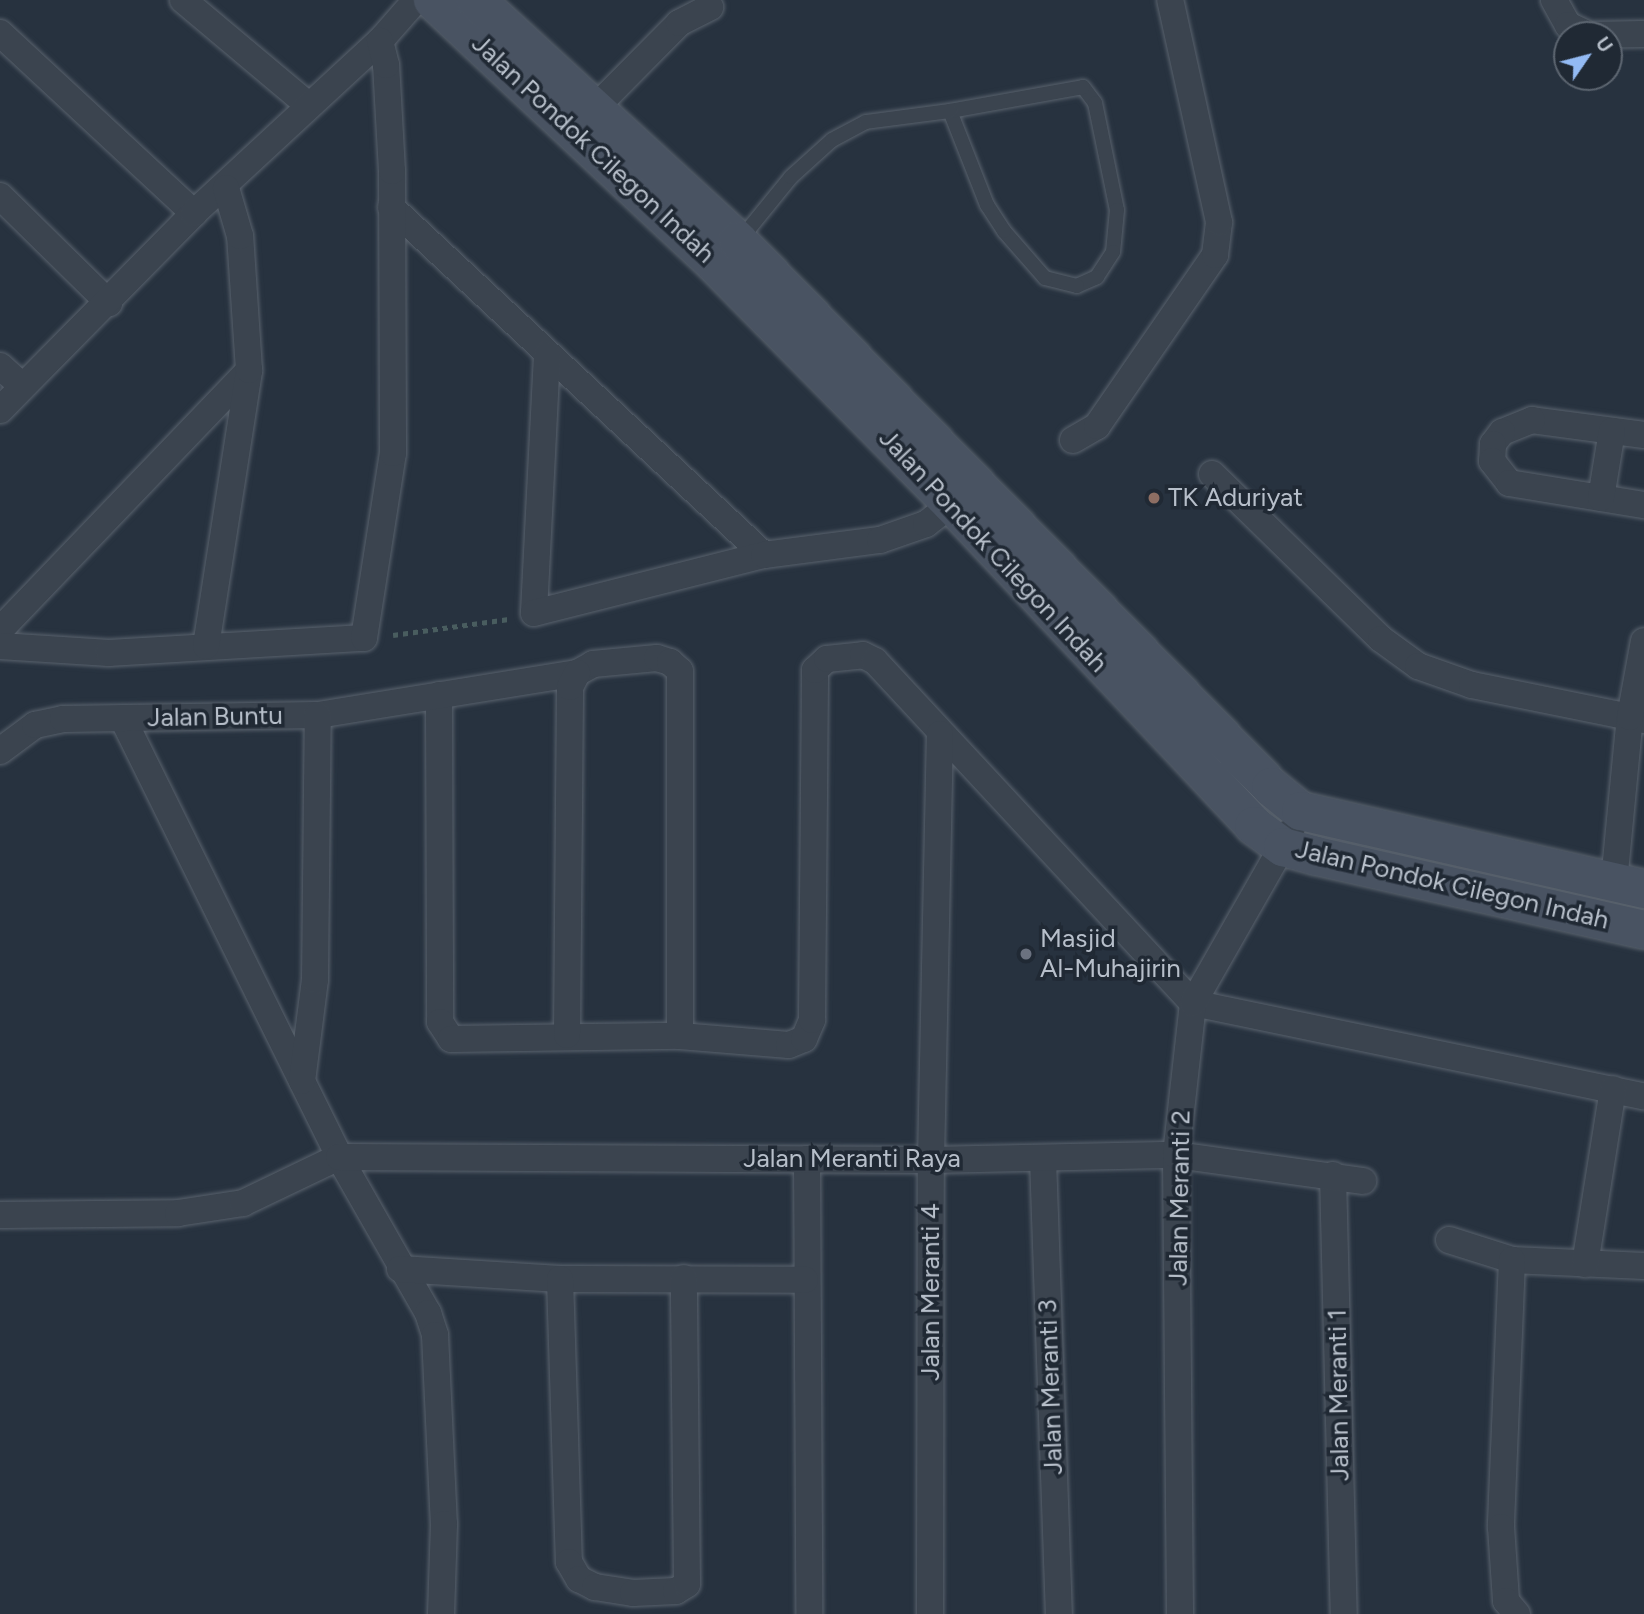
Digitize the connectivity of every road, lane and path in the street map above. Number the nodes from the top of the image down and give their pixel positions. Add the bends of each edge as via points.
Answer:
1 (183, 0) edge
2 (416, 0) edge
3 (433, 0) edge
4 (476, 0) edge
5 (1170, 0) edge
6 (1554, 0) edge
7 (710, 7) dead end
8 (0, 33) edge
9 (1644, 34) edge
10 (380, 41) junction
11 (307, 104) junction
12 (593, 110) junction
13 (950, 111) junction
14 (226, 188) junction
15 (0, 196) edge
16 (391, 207) junction
17 (194, 214) junction
18 (727, 253) junction
19 (109, 303) junction
20 (547, 355) junction
21 (0, 366) edge
22 (249, 370) junction
23 (22, 387) junction
24 (0, 410) edge
25 (1612, 431) junction
26 (1644, 435) edge
27 (1073, 440) dead end
28 (1212, 474) dead end
29 (1601, 498) junction
30 (952, 504) junction
31 (1644, 505) edge
32 (764, 555) junction
33 (534, 613) junction
34 (0, 630) edge
35 (364, 638) junction
36 (1644, 641) edge
37 (0, 646) edge
38 (206, 646) junction
39 (577, 673) junction
40 (439, 695) junction
41 (318, 715) junction
42 (1637, 718) edge
43 (123, 719) junction
44 (940, 734) junction
45 (0, 751) edge
46 (1301, 811) junction
47 (1283, 847) junction
48 (1629, 885) edge
49 (1644, 930) edge
50 (1193, 1003) junction
51 (567, 1035) junction
52 (680, 1037) junction
53 (302, 1081) junction
54 (1613, 1089) junction
55 (1644, 1096) edge
56 (1176, 1155) junction
57 (338, 1157) junction
58 (807, 1159) junction
59 (1043, 1159) junction
60 (931, 1160) junction
61 (1333, 1175) junction
62 (1363, 1181) dead end
63 (0, 1215) edge
64 (1449, 1240) dead end
65 (1512, 1260) junction
66 (1585, 1264) junction
67 (1644, 1266) edge
68 (400, 1269) junction
69 (684, 1278) junction
70 (560, 1279) junction
71 (805, 1280) junction
72 (930, 1606) edge
73 (441, 1614) edge
74 (809, 1614) edge
75 (1059, 1614) edge
76 (1180, 1614) edge
77 (1345, 1614) edge
78 (1517, 1614) edge

1 - 11 street
2 - 10 street
3 - 18 street, Jalan Pondok Cilegon Indah
4 - 12 street, Jalan Pondok Cilegon Indah
5 - 27 street via 1219,222 1215,255 1097,426
6 - 9 street via 1568,25 1589,35
7 - 12 street via 679,23
8 - 17 street
10 - 11 street
10 - 16 street via 390,112
11 - 14 street
12 - 18 street, Jalan Pondok Cilegon Indah
13 - 13 lane via 1083,87 1090,92 1117,210 1113,252 1097,277 1077,286 1058,284 1026,259 986,205
13 - 18 lane via 866,122 832,140 792,177
14 - 17 street
14 - 22 street via 240,236
15 - 19 street
16 - 20 street
16 - 35 street via 393,453
17 - 19 street
18 - 30 street, Jalan Pondok Cilegon Indah
18 - 46 street, Jalan Pondok Cilegon Indah via 1271,787
19 - 23 street
20 - 32 street
20 - 33 street
21 - 23 street
22 - 34 street
22 - 38 street
23 - 24 street
25 - 26 street
25 - 29 street
25 - 29 street via 1532,420 1515,424 1493,444 1496,470 1510,483
28 - 42 street via 1381,639 1418,666 1472,685
29 - 31 street
30 - 32 street via 926,524 890,538
30 - 47 street, Jalan Pondok Cilegon Indah via 1227,798
32 - 33 street
33 - 35 path
35 - 38 street
36 - 42 street
37 - 38 street via 109,653
39 - 40 street, Jalan Buntu
39 - 51 street via 570,687
39 - 52 street, Jalan Buntu via 593,664 657,658 680,671
40 - 41 street, Jalan Buntu
40 - 51 street via 440,1023 451,1040
41 - 43 street, Jalan Buntu
41 - 53 street via 315,980
42 - 48 street
43 - 45 street, Jalan Buntu via 64,719 35,725
43 - 53 street
44 - 50 street
44 - 52 street via 875,661 863,655 820,663 815,670 812,1020 804,1040 789,1045
44 - 60 street, Jalan Meranti 4
46 - 47 street, Jalan Meranti 2
46 - 48 street, Jalan Pondok Cilegon Indah
47 - 49 street, Jalan Pondok Cilegon Indah
47 - 50 street, Jalan Meranti 2
50 - 54 street
50 - 56 street, Jalan Meranti 2
51 - 52 street
53 - 57 street
54 - 55 street
54 - 66 street
56 - 59 street, Jalan Meranti Raya
56 - 61 street, Jalan Meranti Raya
56 - 76 street, Jalan Meranti 2
57 - 58 street, Jalan Meranti Raya
57 - 63 street via 243,1203 178,1213
57 - 68 street
58 - 60 street, Jalan Meranti Raya
58 - 71 street
59 - 60 street, Jalan Meranti Raya
59 - 75 street, Jalan Meranti 3
60 - 72 street, Jalan Meranti 4
61 - 62 street, Jalan Meranti Raya
61 - 77 street, Jalan Meranti 1
64 - 65 street
65 - 66 street
65 - 78 street via 1501,1527 1506,1601
66 - 67 street
68 - 70 street
68 - 73 street via 435,1335 443,1524
69 - 70 street
69 - 70 street via 687,1584 676,1591 633,1593 595,1587 579,1578 569,1562
69 - 71 street
71 - 74 street

